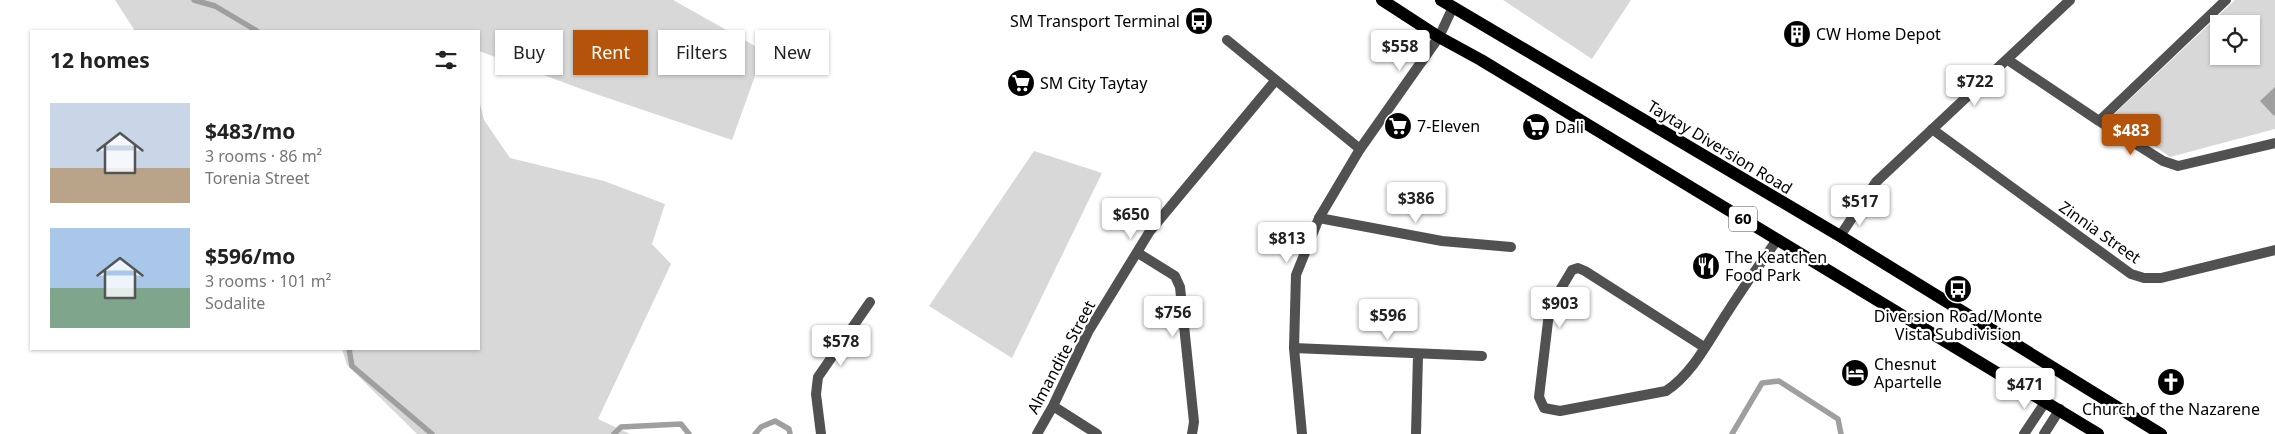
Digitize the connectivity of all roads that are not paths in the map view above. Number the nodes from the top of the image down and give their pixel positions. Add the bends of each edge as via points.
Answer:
1 (1382, 0) edge
2 (1441, 0) edge
3 (2070, 0) edge
4 (2226, 0) edge
5 (1453, 7) junction
6 (1440, 37) junction
7 (1227, 40) dead end
8 (2008, 60) junction
9 (1275, 81) junction
10 (2099, 121) junction
11 (1932, 129) junction
12 (2275, 143) edge
13 (1360, 149) junction
14 (1318, 218) junction
15 (1840, 236) junction
16 (1777, 240) junction
17 (1511, 247) dead end
18 (2275, 250) edge
19 (1138, 253) junction
20 (870, 302) dead end
21 (1704, 347) junction
22 (1294, 348) junction
23 (1418, 355) junction
24 (1482, 356) dead end
25 (2046, 401) junction
26 (1053, 406) junction
27 (2060, 409) junction
28 (821, 434) edge
29 (1037, 434) edge
30 (1097, 434) edge
31 (1192, 434) edge
32 (1302, 434) edge
33 (1416, 434) edge
34 (2024, 434) edge
35 (2044, 434) edge
36 (2098, 434) edge
37 (2161, 434) edge

1 - 6 main road, 60
2 - 5 main road, Taytay Diversion Road / 60
3 - 8 street
4 - 10 street
5 - 6 street
5 - 15 main road, Taytay Diversion Road / 60
6 - 13 street
6 - 16 main road, 60
7 - 9 street
8 - 10 street
8 - 11 street
9 - 13 street
9 - 19 street, Almandite Street via 1150,231
10 - 12 street via 2163,161 2178,166
11 - 15 street via 1876,182
11 - 18 street, Zinnia Street via 2131,274 2161,278
13 - 14 street
14 - 17 street via 1442,241
14 - 22 street via 1296,275
15 - 37 main road, Taytay Diversion Road / 60
16 - 21 street
16 - 25 main road, 60
19 - 26 street, Almandite Street via 1088,332
19 - 31 street via 1175,276 1180,287 1194,422
20 - 28 street via 818,377 816,394
21 - 21 street via 1680,382 1666,391 1560,411 1544,408 1539,397 1549,313 1572,270 1578,268
22 - 23 street
22 - 32 street
23 - 24 street
23 - 33 street
25 - 27 main road, 60
25 - 34 street
26 - 29 street, Almandite Street
26 - 30 street
27 - 35 street
27 - 36 main road, 60

